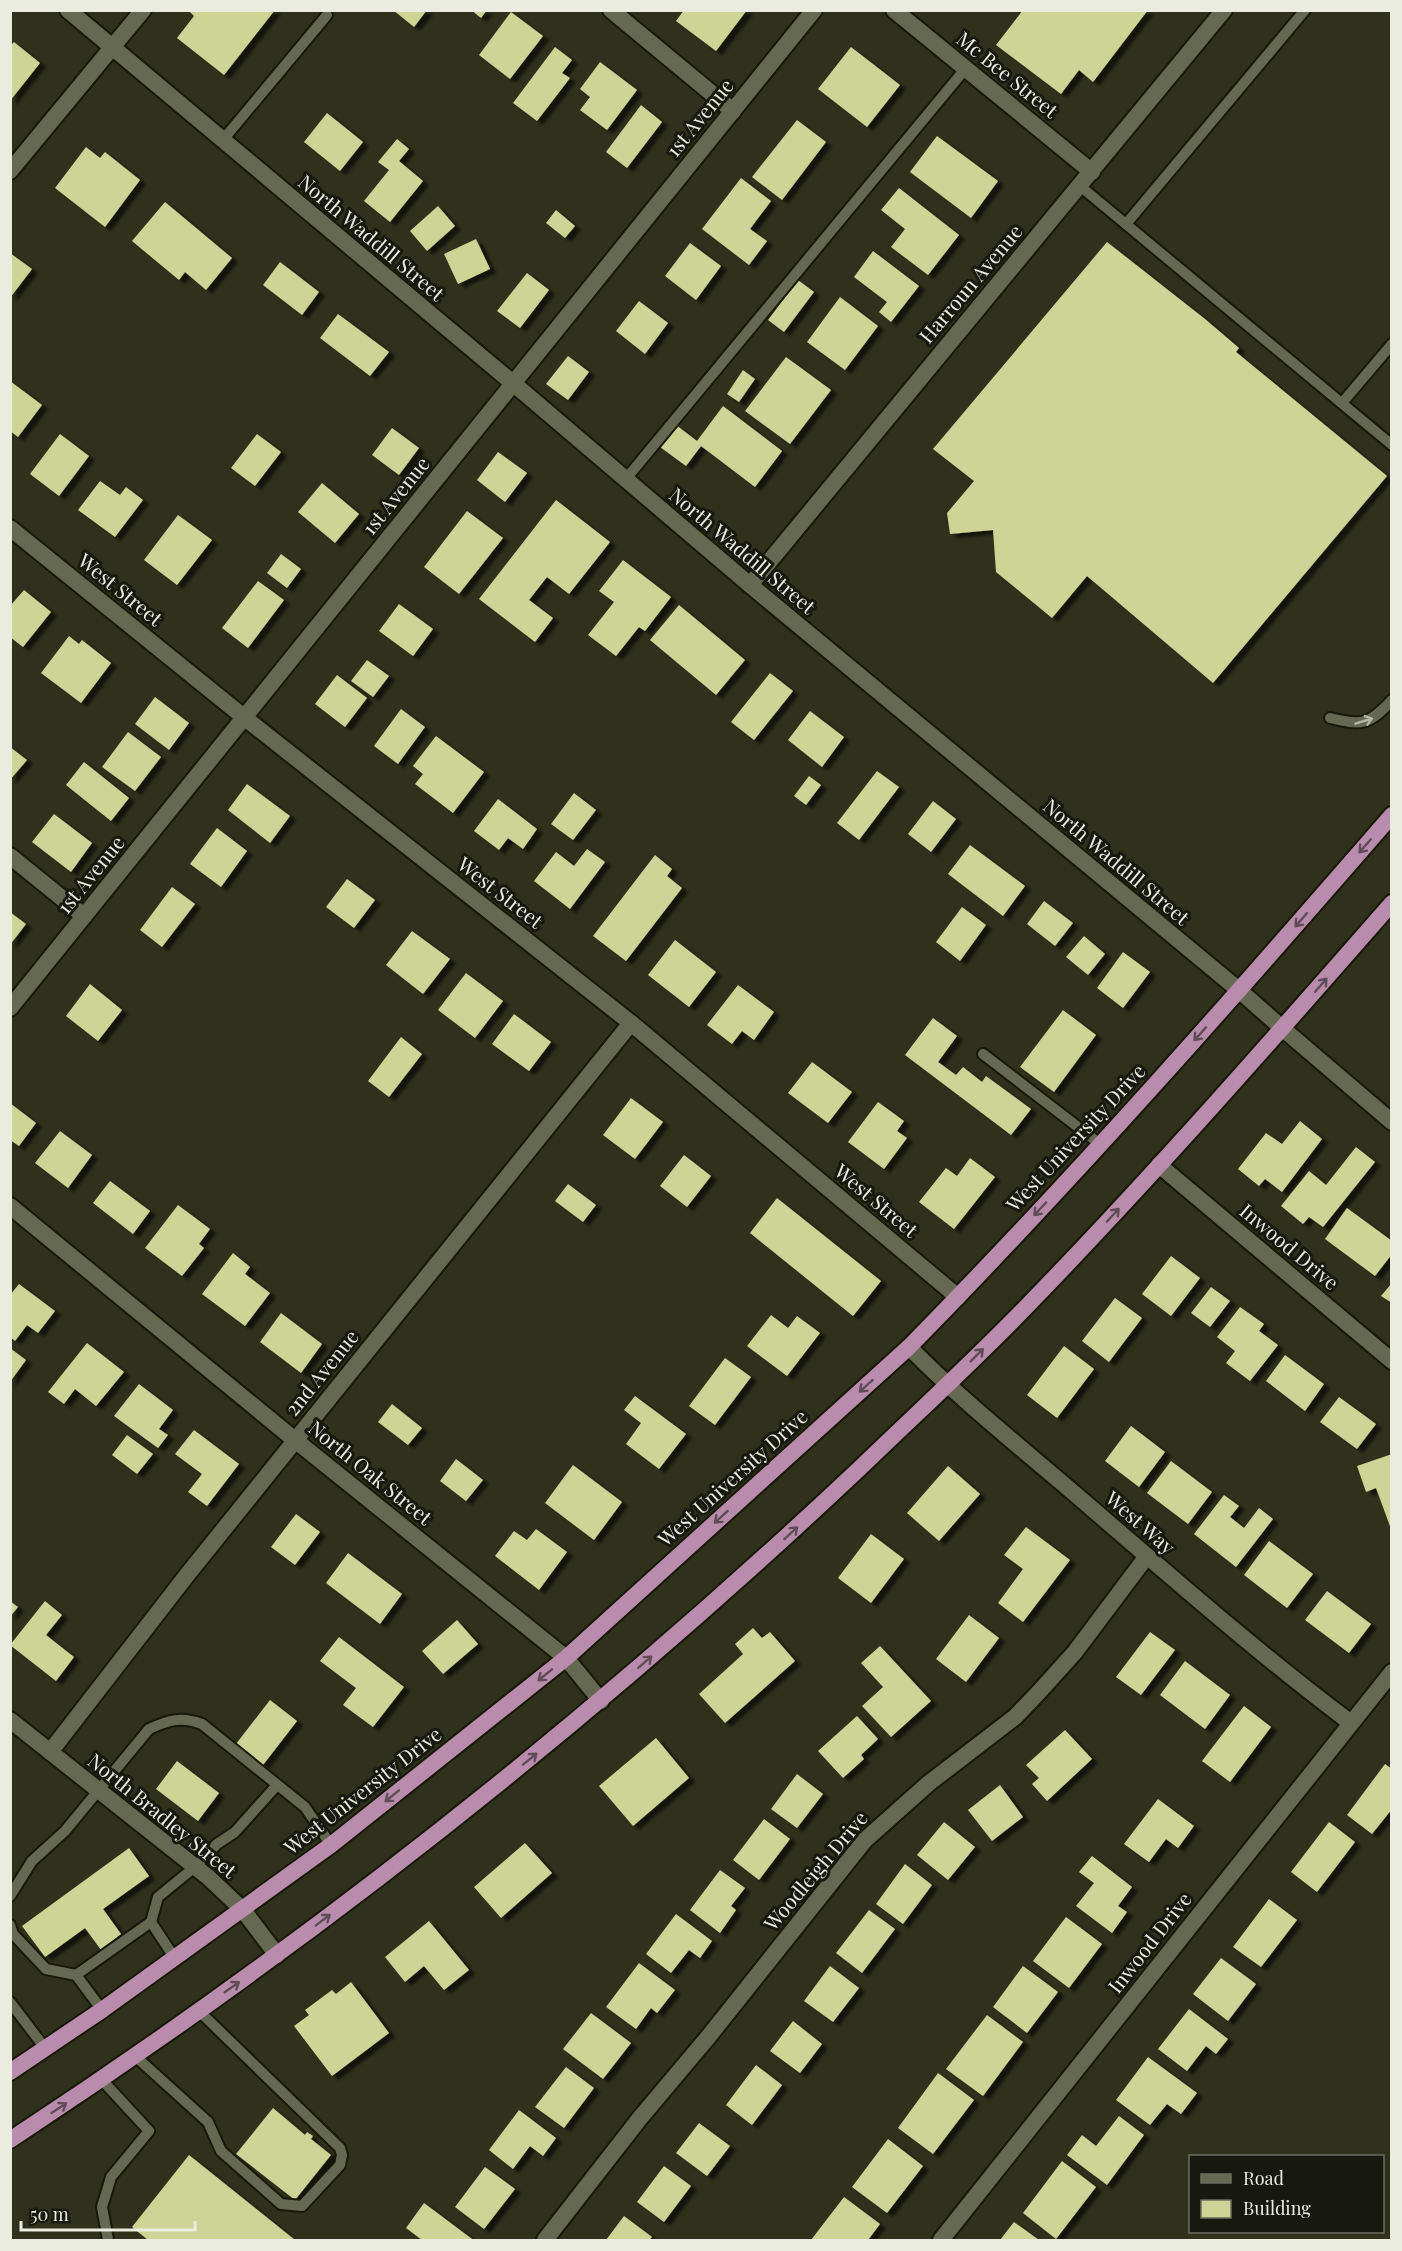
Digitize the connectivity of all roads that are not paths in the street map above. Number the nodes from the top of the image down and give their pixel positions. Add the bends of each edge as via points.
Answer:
1 (68, 10) edge
2 (142, 10) edge
3 (610, 10) edge
4 (814, 10) edge
5 (894, 10) edge
6 (1224, 10) edge
7 (1305, 10) edge
8 (327, 15) dead end
9 (112, 48) junction
10 (966, 68) junction
11 (733, 111) junction
12 (222, 141) junction
13 (10, 171) edge
14 (1092, 172) junction
15 (1080, 186) junction
16 (1126, 224) junction
17 (1392, 344) edge
18 (514, 384) junction
19 (1342, 403) junction
20 (1392, 445) edge
21 (625, 480) junction
22 (10, 528) edge
23 (750, 585) junction
24 (1392, 699) edge
25 (245, 718) junction
26 (1330, 718) dead end
27 (1392, 815) edge
28 (10, 856) edge
29 (1392, 903) edge
30 (84, 916) junction
31 (1240, 991) junction
32 (10, 1008) edge
33 (631, 1023) junction
34 (1282, 1028) junction
35 (983, 1054) dead end
36 (1392, 1122) edge
37 (1100, 1144) junction
38 (1159, 1166) junction
39 (10, 1206) edge
40 (958, 1297) junction
41 (909, 1347) junction
42 (1392, 1362) edge
43 (947, 1385) junction
44 (295, 1440) junction
45 (1147, 1556) junction
46 (566, 1658) junction
47 (1392, 1672) edge
48 (601, 1701) junction
49 (10, 1720) edge
50 (1351, 1723) junction
51 (50, 1752) junction
52 (277, 1785) junction
53 (99, 1790) junction
54 (331, 1845) junction
55 (196, 1866) junction
56 (10, 1896) edge
57 (243, 1910) junction
58 (152, 1922) junction
59 (10, 1925) edge
60 (277, 1955) junction
61 (174, 1957) junction
62 (76, 1975) junction
63 (10, 2002) edge
64 (102, 2010) junction
65 (199, 2011) junction
66 (45, 2048) junction
67 (135, 2056) junction
68 (10, 2072) edge
69 (102, 2080) junction
70 (10, 2140) edge
71 (108, 2241) edge
72 (545, 2241) edge
73 (941, 2241) edge

1 - 9 street, North Waddill Street
2 - 9 street
3 - 11 street
4 - 11 street, 1st Avenue
5 - 10 street, Mc Bee Street
6 - 14 street, Harroun Avenue
7 - 16 lane
8 - 12 lane
9 - 12 street, North Waddill Street
9 - 13 street
10 - 14 street, Mc Bee Street
10 - 21 lane
11 - 18 street, 1st Avenue
12 - 18 street, North Waddill Street
14 - 15 street, Harroun Avenue
15 - 16 lane
15 - 23 street, Harroun Avenue
16 - 19 lane
17 - 19 lane
18 - 21 street, North Waddill Street
18 - 25 street, 1st Avenue
19 - 20 lane
21 - 23 street, North Waddill Street
22 - 25 street, West Street
23 - 31 street, North Waddill Street
26 -> 24 lane via 1357,724 1367,722
25 - 30 street, 1st Avenue
25 - 33 street, West Street
27 -> 31 highway, West University Drive
28 - 30 street
34 -> 29 highway
30 - 32 street, 1st Avenue
31 - 34 street, North Waddill Street
31 -> 37 highway, West University Drive
33 - 40 street, West Street
33 - 44 street, 2nd Avenue
34 - 36 street, North Waddill Street
34 - 38 highway
35 - 37 lane
37 -> 40 highway, West University Drive
38 - 42 street, Inwood Drive
43 -> 38 highway
39 - 44 street, North Oak Street
40 - 41 highway, West University Drive
41 - 43 street, West Way
41 -> 46 highway, West University Drive
43 - 45 street, West Way
48 -> 43 highway via 777,1545
44 - 46 street, North Oak Street
44 - 51 street, 2nd Avenue
45 - 50 street, West Way via 1284,1673
45 - 72 street, Woodleigh Drive via 1075,1652 1031,1701 865,1840
46 - 48 street, North Oak Street
46 -> 54 highway, West University Drive
47 - 50 street, Inwood Drive
60 -> 48 highway via 485,1796
49 - 51 street, North Bradley Street
50 - 73 street, Inwood Drive
51 - 53 street, North Bradley Street
52 - 53 lane via 202,1724 188,1719 167,1721 149,1729
52 - 54 lane via 305,1807
52 - 55 lane via 235,1832
53 - 55 street, North Bradley Street
53 - 56 lane via 65,1831 32,1861
54 - 57 highway, West University Drive
55 - 57 street, North Bradley Street
55 - 58 lane via 158,1897
57 - 60 street, North Bradley Street
57 - 61 highway, West University Drive
58 - 61 lane
58 - 62 lane
59 - 62 lane via 13,1934 46,1969
65 -> 60 highway
61 - 64 highway, West University Drive
62 - 64 lane
63 - 66 lane
64 - 66 highway, West University Drive
65 - 67 highway
65 - 67 lane via 340,2148 340,2165 302,2206 281,2204 221,2151 208,2122
66 - 68 highway, West University Drive
67 - 69 highway
70 -> 69 highway
69 - 71 lane via 149,2131 111,2177 102,2207

